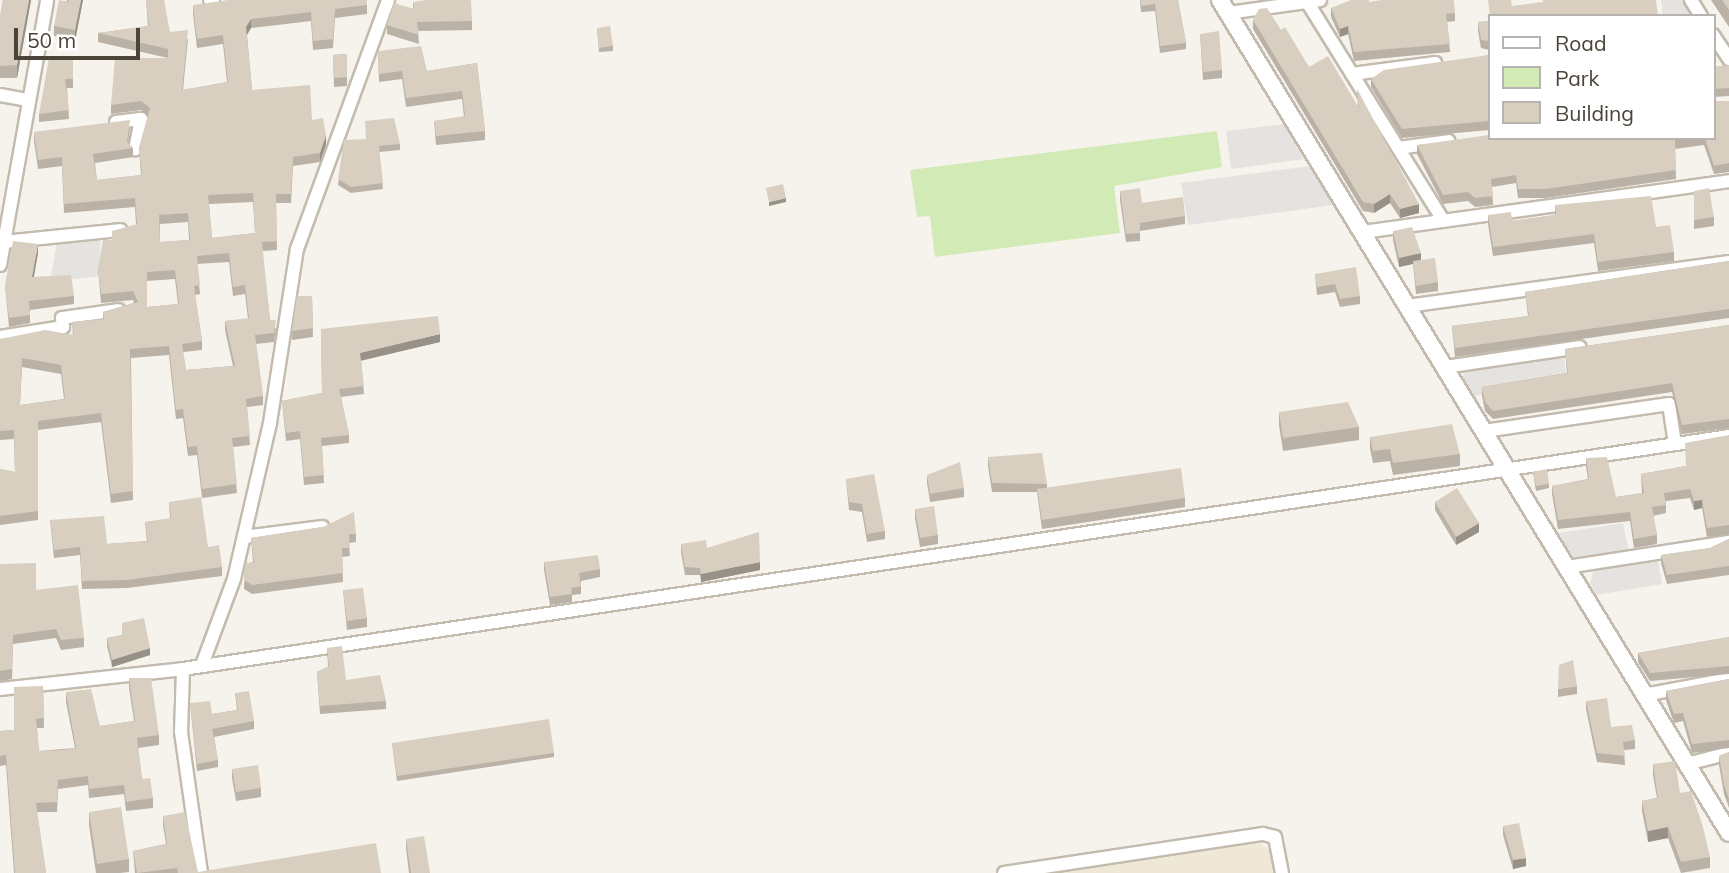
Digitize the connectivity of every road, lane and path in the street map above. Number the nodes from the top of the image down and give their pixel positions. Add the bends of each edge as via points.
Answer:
1 (47, 0) edge
2 (388, 0) edge
3 (1311, 1) edge
4 (1224, 6) edge
5 (1715, 38) edge
6 (1729, 59) edge
7 (1451, 61) edge
8 (1352, 74) junction
9 (0, 94) edge
10 (29, 100) junction
11 (102, 124) edge
12 (1462, 139) edge
13 (1398, 148) junction
14 (135, 149) edge
15 (1729, 181) edge
16 (1443, 220) junction
17 (120, 230) edge
18 (1363, 232) junction
19 (4, 242) junction
20 (1729, 262) edge
21 (0, 265) edge
22 (1407, 306) junction
23 (130, 308) edge
24 (0, 337) edge
25 (1594, 345) edge
26 (1445, 367) junction
27 (1484, 431) junction
28 (1729, 436) edge
29 (1675, 444) junction
30 (1505, 468) junction
31 (323, 527) edge
32 (244, 537) junction
33 (1729, 542) edge
34 (1567, 567) junction
35 (202, 665) junction
36 (183, 669) junction
37 (1729, 679) edge
38 (0, 690) edge
39 (1644, 695) junction
40 (1729, 753) edge
41 (1687, 764) junction
42 (1729, 833) edge
43 (201, 873) edge
44 (1004, 873) edge
45 (1282, 873) edge

1 - 10 street
2 - 32 street via 290,273 270,424
3 - 4 street
3 - 8 street
4 - 18 street
5 - 6 street
7 - 8 street
8 - 13 street
9 - 10 street
10 - 19 street via 29,133
11 - 14 street via 141,119
12 - 13 street
13 - 16 street
15 - 16 street
16 - 18 street
17 - 19 street
18 - 22 street
19 - 21 street
20 - 22 street
22 - 26 street
23 - 24 street via 62,318 63,327
25 - 26 street
26 - 27 street
27 - 29 street via 1669,404
27 - 30 street
28 - 29 street
29 - 30 street
30 - 34 street
30 - 35 street
31 - 32 street
32 - 35 street via 221,628
33 - 34 street
34 - 39 street
35 - 36 street
36 - 38 street
36 - 43 street via 181,732
37 - 39 street
39 - 41 street
40 - 41 street
41 - 42 street
44 - 45 street via 1263,834 1276,837

